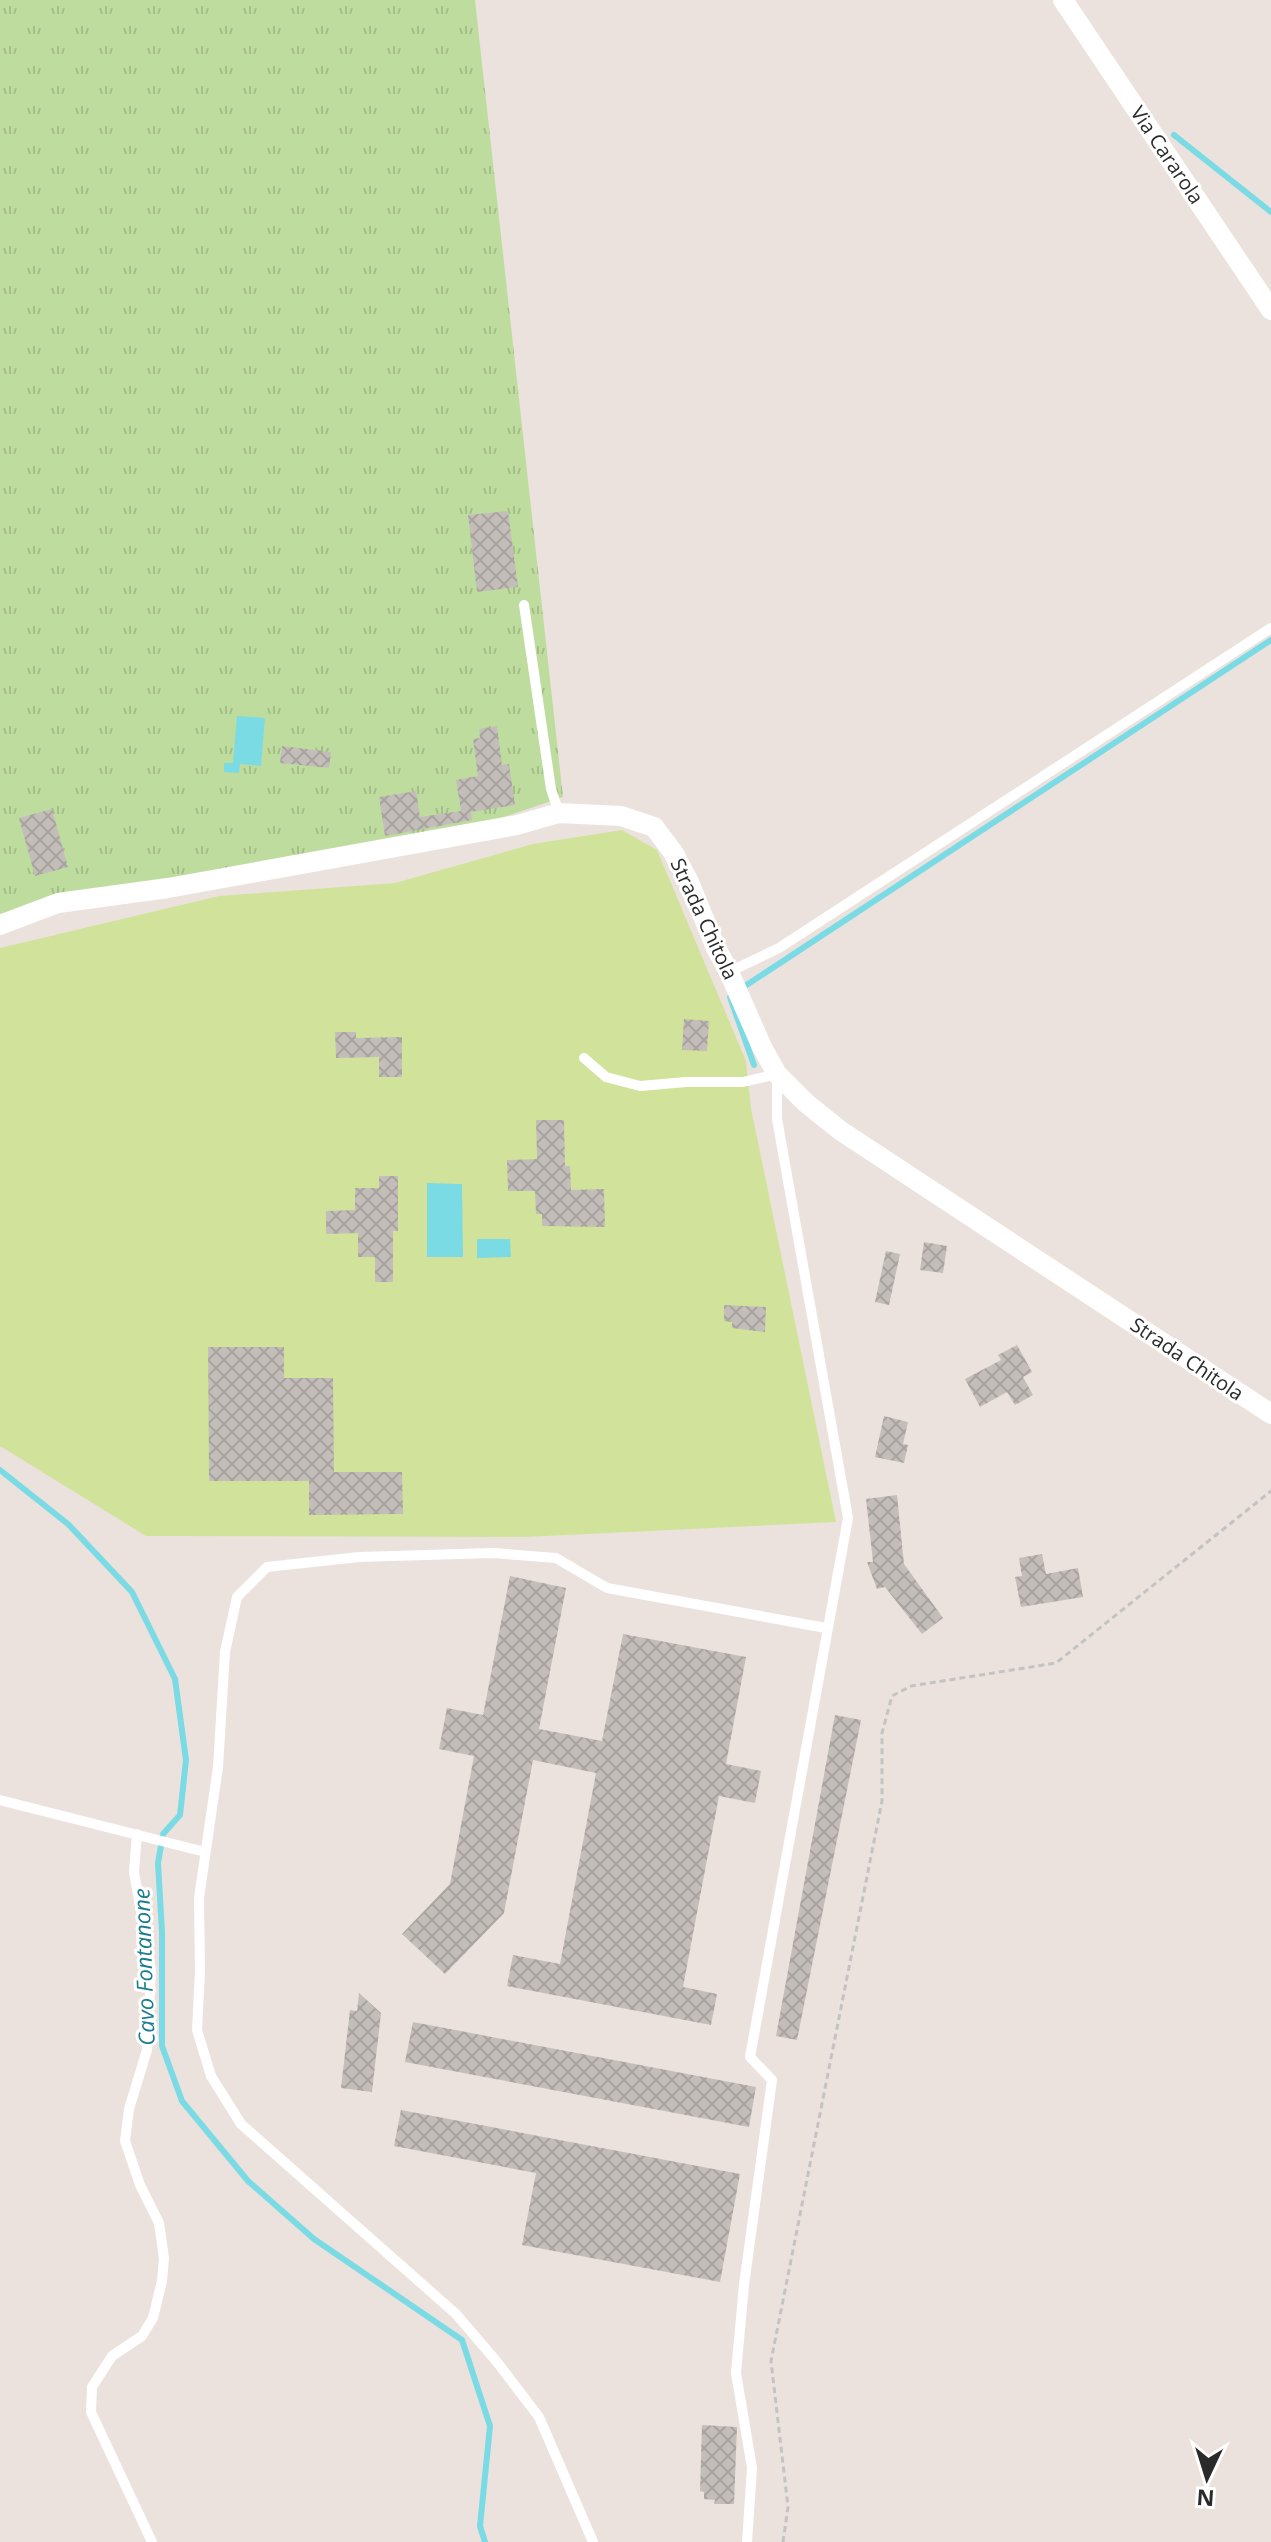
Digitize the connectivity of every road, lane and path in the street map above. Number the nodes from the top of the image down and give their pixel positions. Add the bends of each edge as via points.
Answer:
1 (1063, 0) edge
2 (1271, 310) edge
3 (524, 605) dead end
4 (1271, 628) edge
5 (559, 813) junction
6 (0, 925) edge
7 (729, 972) junction
8 (584, 1058) dead end
9 (777, 1074) junction
10 (1271, 1414) edge
11 (1271, 1491) edge
12 (826, 1628) junction
13 (0, 1800) edge
14 (137, 1834) junction
15 (205, 1852) junction
16 (152, 2542) edge
17 (593, 2542) edge
18 (747, 2542) edge
19 (783, 2542) edge

1 - 2 street, Via Cararola
3 - 5 lane
4 - 7 lane via 779,948
5 - 6 street, Strada Chitola via 168,888 58,903
5 - 7 street, Strada Chitola via 621,816 654,827 689,882
7 - 9 street, Strada Chitola
8 - 9 lane via 606,1077 640,1086 743,1082
9 - 10 street, Strada Chitola via 841,1131
9 - 12 lane via 777,1119 848,1518
11 - 19 path via 1056,1663 911,1686 892,1696 882,1733 882,1801 771,2361 788,2507
12 - 15 lane via 607,1588 556,1558 493,1553 359,1557 267,1567 237,1597 225,1652 218,1767
12 - 18 lane via 750,2057 772,2080 736,2373 752,2468
13 - 14 lane
14 - 15 lane
14 - 16 lane via 134,1872 151,1970 147,2050 125,2141 159,2223 164,2258 153,2318 142,2336 112,2356 92,2387 91,2412
15 - 17 lane via 197,2030 211,2076 241,2124 456,2314 497,2362 539,2417

